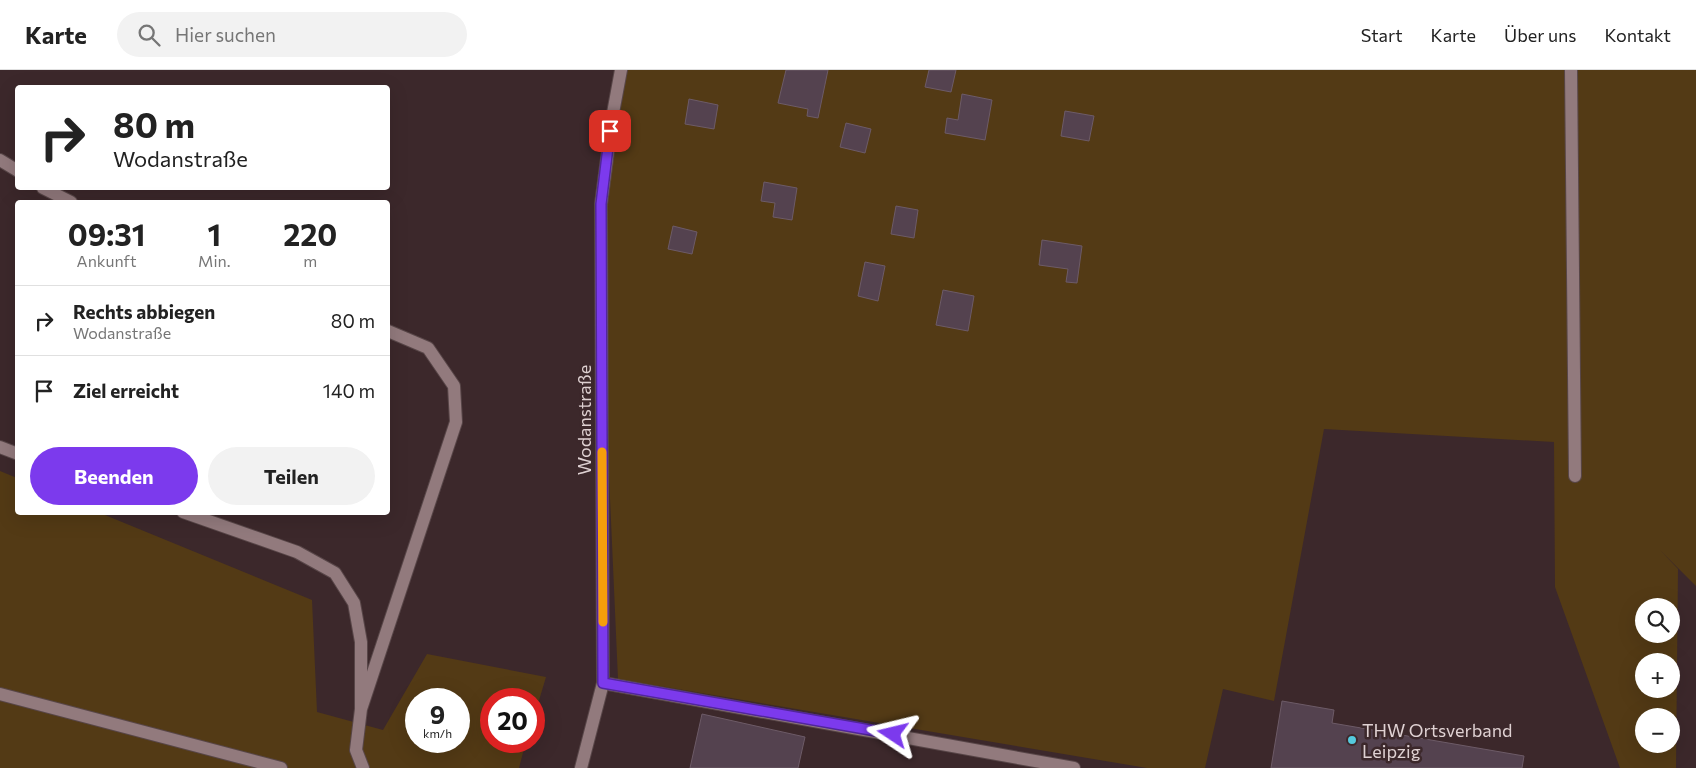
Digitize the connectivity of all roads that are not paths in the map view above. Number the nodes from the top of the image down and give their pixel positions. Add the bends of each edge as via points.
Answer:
1 (621, 70) edge
2 (1571, 70) edge
3 (0, 160) edge
4 (15, 169) edge
5 (47, 190) edge
6 (66, 200) edge
7 (390, 332) edge
8 (0, 447) edge
9 (15, 453) edge
10 (1575, 476) dead end
11 (192, 515) edge
12 (603, 683) junction
13 (0, 694) edge
14 (361, 709) junction
15 (281, 768) edge
16 (363, 768) edge
17 (581, 768) edge
18 (1074, 768) edge

1 - 12 street, Wodanstraße via 601,204
2 - 10 street
3 - 4 street
5 - 6 street
7 - 14 street via 428,348 454,386 456,422
8 - 9 street
11 - 14 street via 297,552 335,573 354,603 361,642
12 - 17 street, Wodanstraße
12 - 18 street
13 - 15 street
14 - 16 street via 356,750

